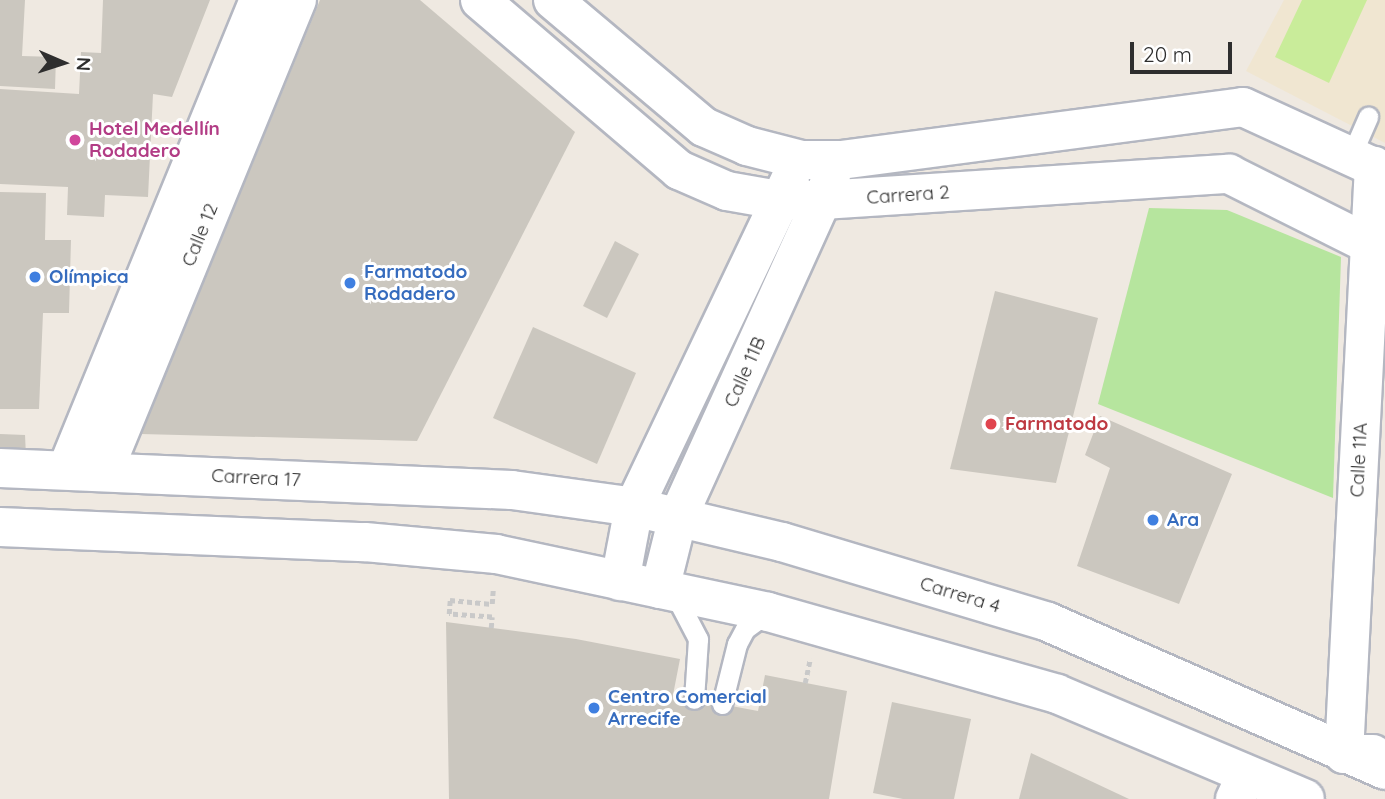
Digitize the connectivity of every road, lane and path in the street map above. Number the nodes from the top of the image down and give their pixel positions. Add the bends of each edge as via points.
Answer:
1 (259, 0) edge
2 (297, 0) edge
3 (480, 0) edge
4 (553, 0) edge
5 (1368, 117) dead end
6 (802, 160) junction
7 (841, 160) junction
8 (1370, 164) edge
9 (778, 200) junction
10 (822, 200) junction
11 (1377, 248) edge
12 (0, 468) edge
13 (85, 470) junction
14 (512, 490) joint
15 (634, 507) junction
16 (678, 517) junction
17 (0, 527) edge
18 (496, 554) junction
19 (620, 581) junction
20 (667, 590) junction
21 (492, 604) junction
22 (768, 612) junction
23 (492, 617) junction
24 (491, 628) dead end
25 (810, 659) dead end
26 (805, 683) dead end
27 (694, 699) dead end
28 (722, 704) dead end
29 (1344, 754) junction
30 (1385, 754) edge
31 (1385, 770) edge
32 (1240, 787) edge
33 (1305, 799) edge

1 - 13 street, Calle 12
2 - 13 street, Calle 12
3 - 9 street, Carrera 2 via 679,170 727,191
4 - 6 street via 704,127 747,146
5 - 8 lane
6 - 7 street
6 - 9 street
7 - 8 street via 1243,107
7 - 10 street, Calle 11B
8 - 11 street, Calle 11A
9 - 10 street, Carrera 2
9 - 15 street
10 - 11 street, Carrera 2 via 1228,174
10 - 16 street, Calle 11B
11 - 29 street, Calle 11A
12 - 13 street, Carrera 17
13 - 14 street, Carrera 17
14 - 15 street, Carrera 4
15 - 16 street, Carrera 4
15 - 19 street
16 - 20 street, Calle 11B
16 - 29 street, Carrera 4 via 782,542 1048,622
17 - 18 street via 365,542
18 - 19 street
18 - 21 path
19 - 20 street
20 - 22 street
20 - 27 lane via 698,639
21 - 23 path
21 - 23 path via 450,600 449,614
22 - 28 lane via 745,629 737,644
22 - 32 street via 1056,694
23 - 24 path
25 - 26 path
29 - 30 street
29 - 31 street, Carrera 4
32 - 33 street

